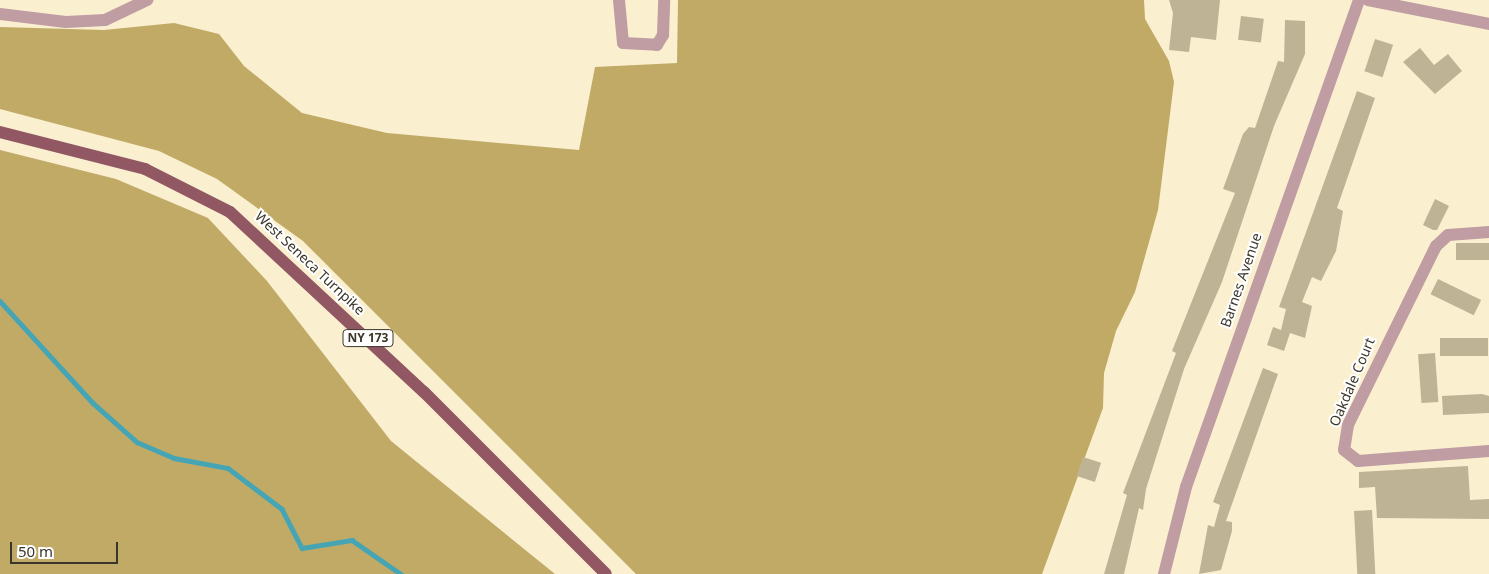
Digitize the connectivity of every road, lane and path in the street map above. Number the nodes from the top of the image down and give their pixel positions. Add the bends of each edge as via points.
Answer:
1 (147, 0) edge
2 (619, 0) edge
3 (664, 0) edge
4 (1358, 0) edge
5 (1368, 0) edge
6 (0, 14) edge
7 (1489, 24) edge
8 (0, 132) edge
9 (1489, 232) edge
10 (1489, 451) edge
11 (606, 574) edge
12 (1164, 574) edge

1 - 6 street via 105,20
2 - 3 street via 624,43 657,45 663,35
4 - 12 street, Barnes Avenue via 1192,468
5 - 7 street
8 - 11 main road, West Seneca Turnpike / NY 173 via 145,169 230,212 445,412
9 - 10 street, Oakdale Court via 1448,235 1436,246 1362,393 1348,425 1344,450 1358,461

